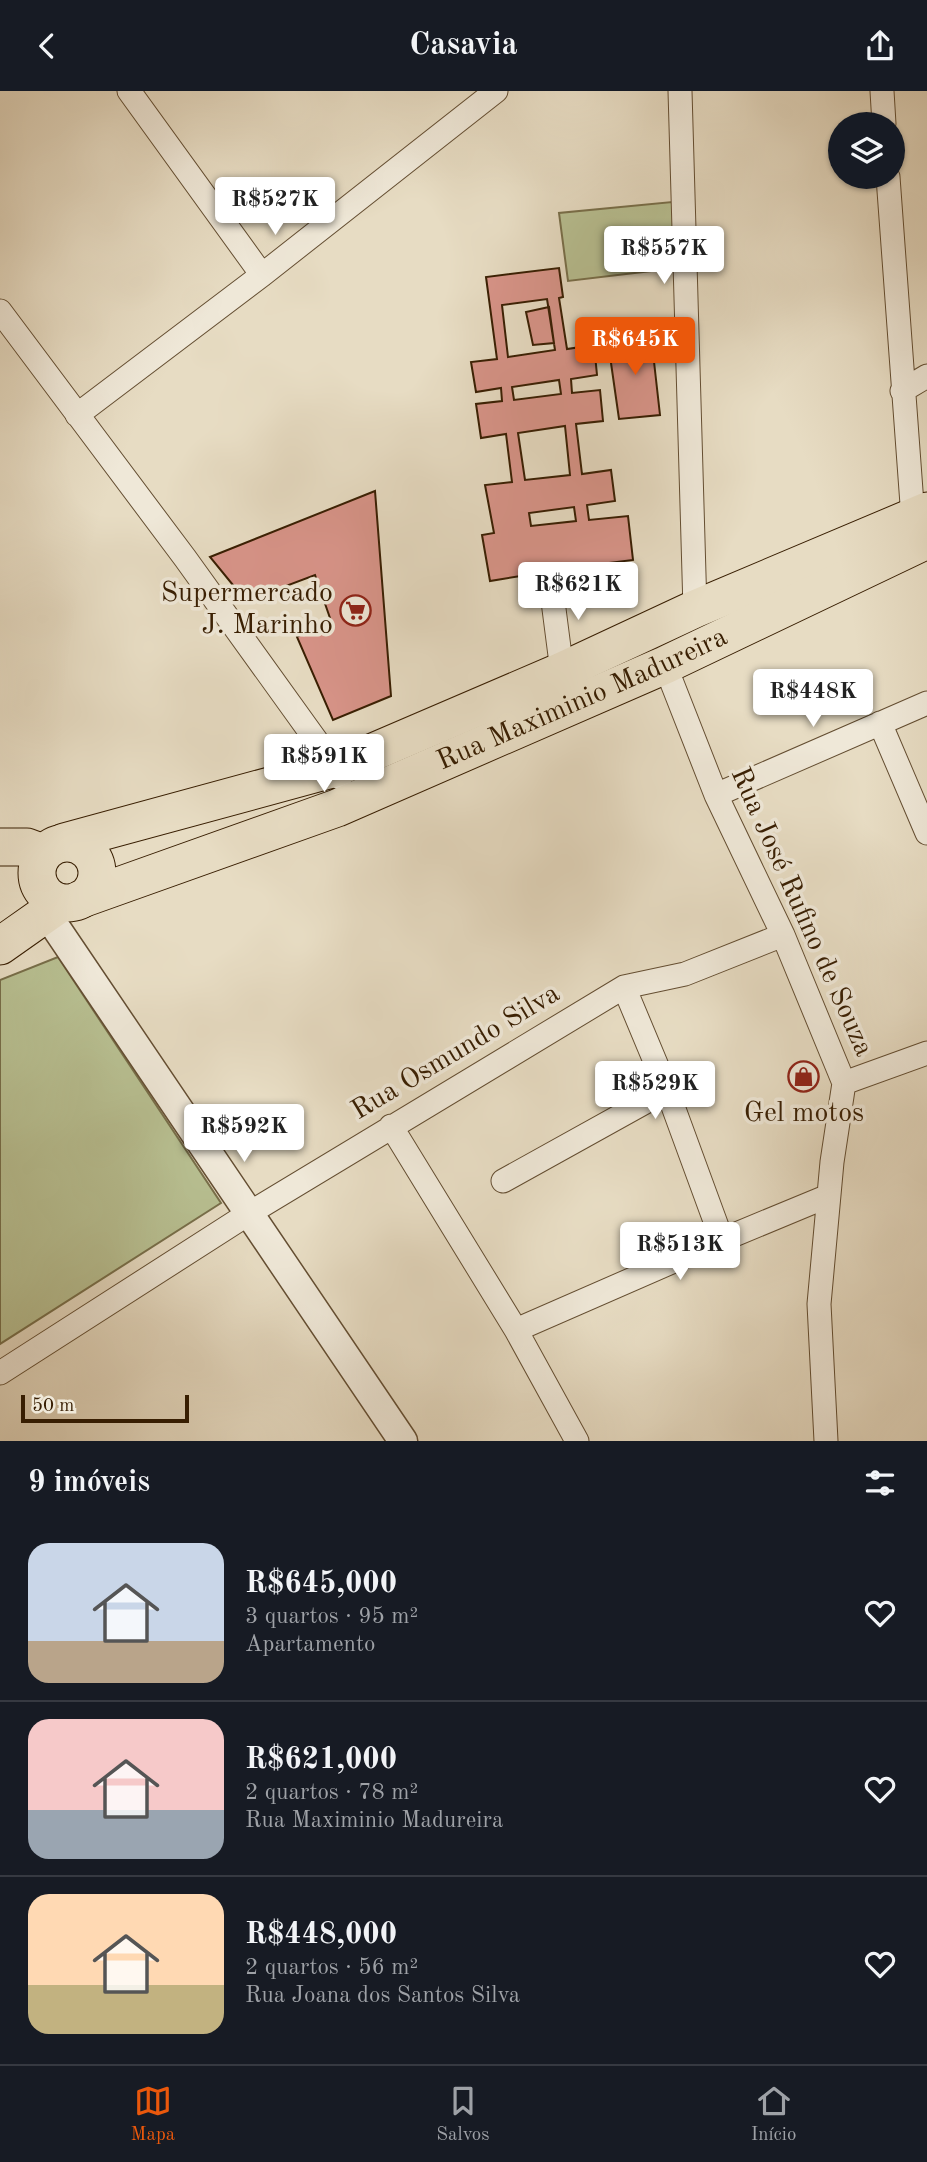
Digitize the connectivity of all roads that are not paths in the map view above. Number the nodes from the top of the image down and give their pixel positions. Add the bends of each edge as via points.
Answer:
1 (129, 91) edge
2 (496, 91) edge
3 (680, 91) edge
4 (882, 91) edge
5 (883, 112) edge
6 (889, 189) edge
7 (262, 275) junction
8 (0, 311) edge
9 (927, 376) edge
10 (902, 391) junction
11 (77, 415) junction
12 (923, 533) edge
13 (550, 578) dead end
14 (695, 609) junction
15 (666, 665) junction
16 (562, 671) junction
17 (927, 703) edge
18 (880, 723) junction
19 (336, 768) junction
20 (716, 795) junction
21 (352, 801) junction
22 (927, 833) edge
23 (0, 847) edge
24 (53, 848) junction
25 (62, 905) junction
26 (783, 935) junction
27 (0, 946) edge
28 (624, 987) junction
29 (927, 1053) edge
30 (844, 1083) junction
31 (667, 1090) junction
32 (391, 1126) junction
33 (503, 1181) dead end
34 (828, 1196) junction
35 (248, 1213) junction
36 (722, 1240) junction
37 (516, 1330) junction
38 (0, 1373) edge
39 (403, 1441) edge
40 (577, 1441) edge
41 (826, 1441) edge

1 - 7 street
2 - 7 street
3 - 14 street
4 - 5 street
6 - 10 street
7 - 11 street
8 - 11 street
9 - 10 street
10 - 12 street
11 - 19 street
12 - 14 main road, Rua Maximinio Madureira
12 - 15 main road, Rua Maximinio Madureira
13 - 16 street
14 - 16 main road, Rua Maximinio Madureira
15 - 20 street, Rua José Rufino de Souza
15 - 21 main road, Rua Maximinio Madureira
16 - 19 main road, Rua Maximinio Madureira
17 - 18 street
18 - 20 street
18 - 22 street
19 - 21 street
19 - 24 main road, Rua Maximinio Madureira
20 - 26 street, Rua José Rufino de Souza
21 - 25 main road, Rua Maximinio Madureira
23 - 24 main road
24 - 25 main road via 36,868 38,883 47,896
24 - 25 main road via 74,843 91,855 96,865 97,875 88,894
25 - 27 main road, Rua Maximinio Madureira
25 - 35 street
26 - 28 street, Rua Osmundo Silva via 685,974
26 - 30 street, Rua José Rufino de Souza
28 - 31 street
28 - 32 street, Rua Osmundo Silva
29 - 30 street
30 - 34 street, Rua José Rufino de Souza
31 - 33 street
31 - 36 street
32 - 35 street, Rua Osmundo Silva
32 - 37 street
34 - 36 street
34 - 41 street, Rua José Rufino de Souza via 819,1304
35 - 38 street, Rua Osmundo Silva
35 - 39 street
36 - 37 street
37 - 40 street

